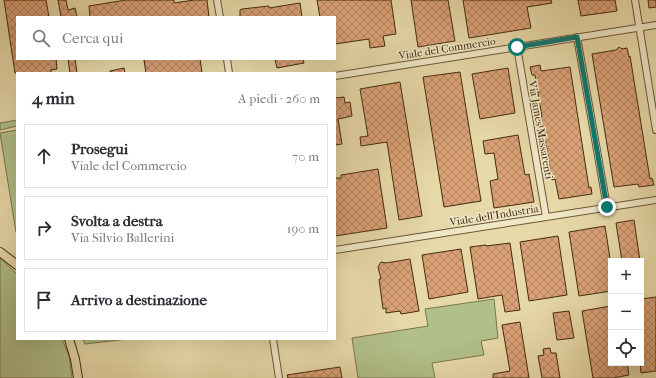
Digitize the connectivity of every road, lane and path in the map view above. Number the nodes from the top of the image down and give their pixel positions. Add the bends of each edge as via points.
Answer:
1 (217, 0) edge
2 (635, 0) edge
3 (220, 16) edge
4 (656, 25) edge
5 (639, 27) junction
6 (577, 37) junction
7 (517, 47) junction
8 (227, 60) edge
9 (229, 72) edge
10 (336, 76) edge
11 (656, 130) edge
12 (656, 200) edge
13 (607, 207) junction
14 (546, 217) junction
15 (336, 250) edge
16 (0, 252) edge
17 (16, 264) edge
18 (69, 340) edge
19 (273, 340) edge
20 (78, 378) edge
21 (279, 378) edge

1 - 3 street
2 - 5 street
4 - 5 street, Viale del Commercio
5 - 6 street, Viale del Commercio
5 - 11 street
6 - 7 street, Viale del Commercio
6 - 13 street
7 - 10 street, Viale del Commercio
7 - 14 street, Via James Massarenti
8 - 9 street
12 - 13 street, Viale dell'Industria
13 - 14 street, Viale dell'Industria
14 - 15 street, Viale dell'Industria
16 - 17 main road
18 - 20 main road
19 - 21 street

